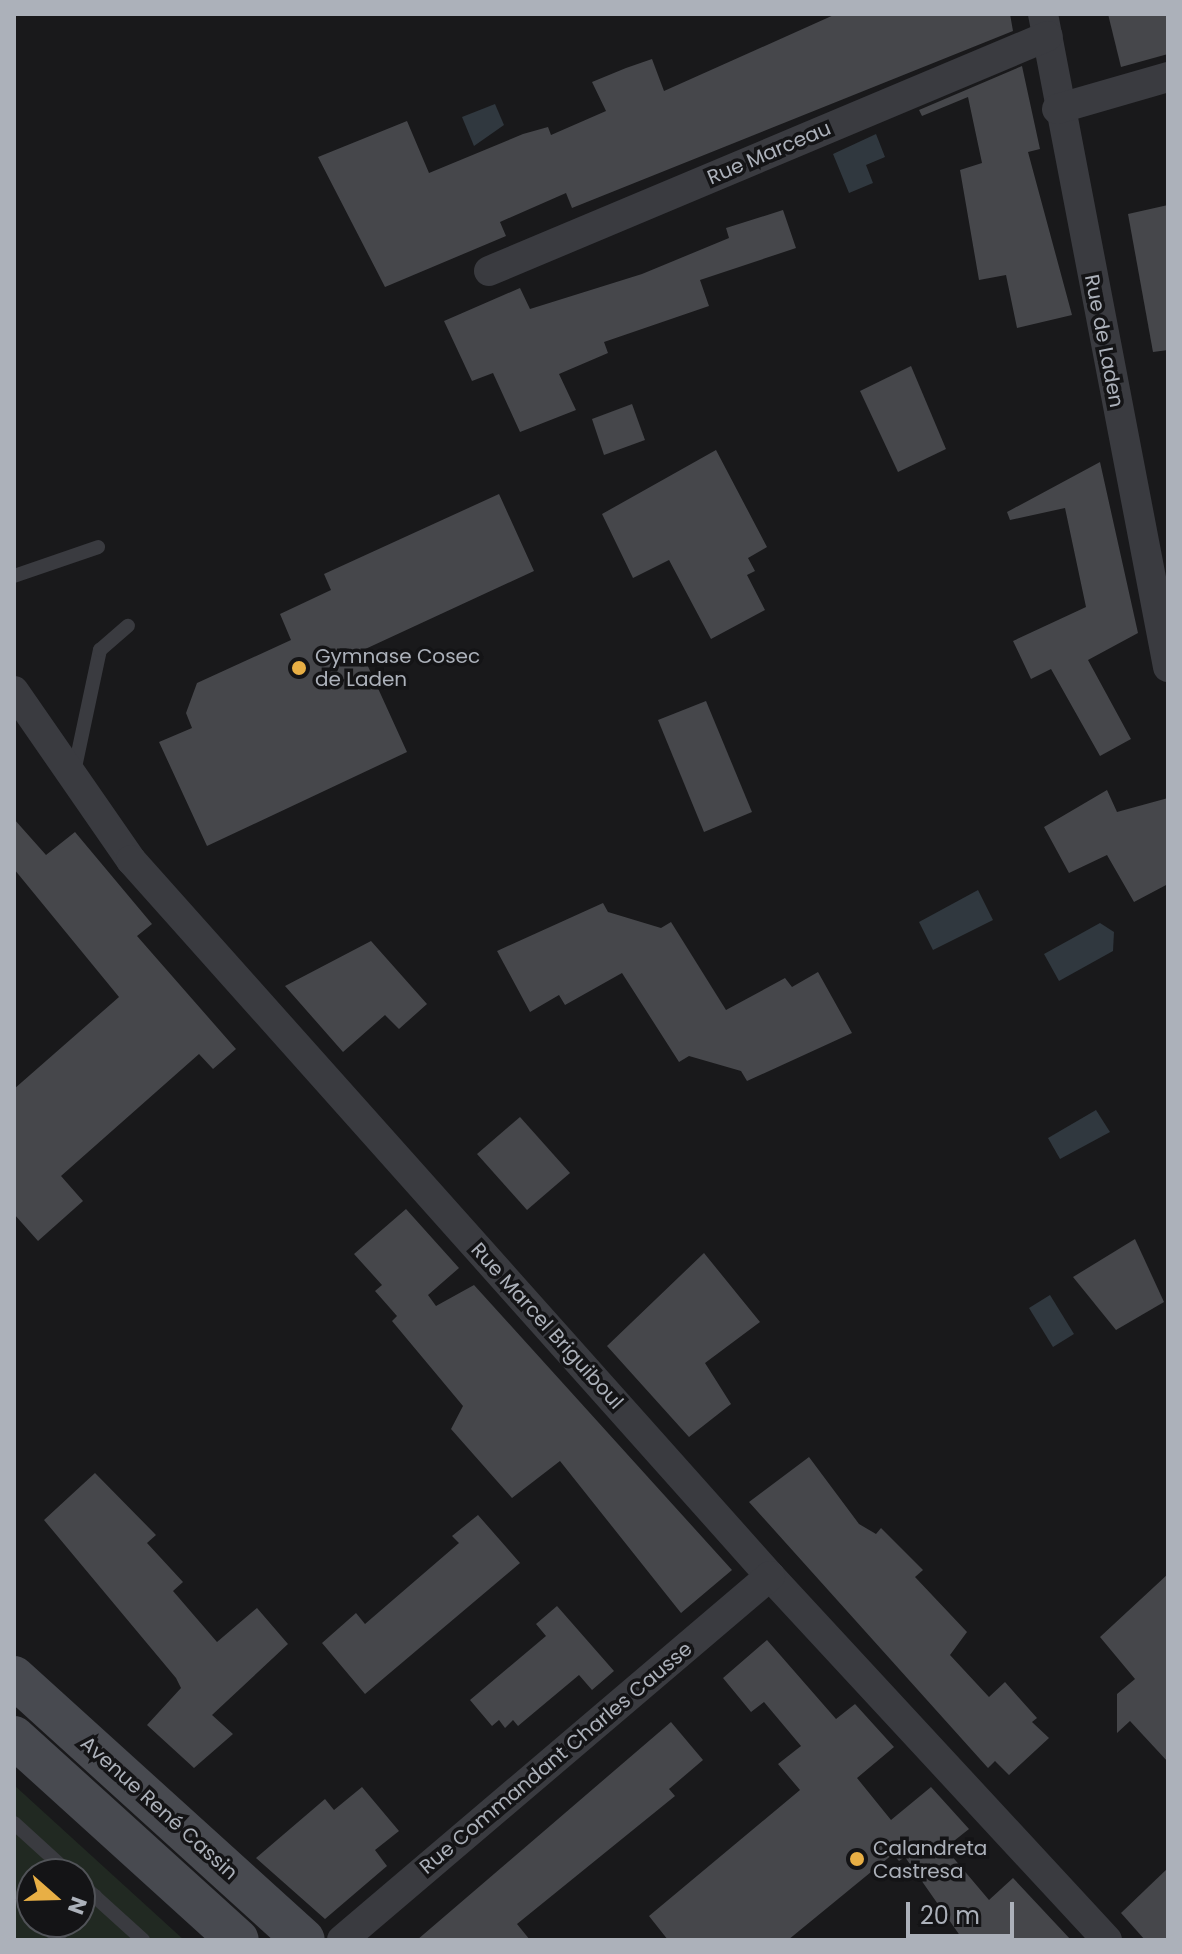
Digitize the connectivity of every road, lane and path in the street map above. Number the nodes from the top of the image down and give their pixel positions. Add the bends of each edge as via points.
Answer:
1 (1045, 25) edge
2 (1168, 77) edge
3 (1057, 109) junction
4 (489, 271) dead end
5 (98, 547) dead end
6 (14, 576) edge
7 (1162, 603) edge
8 (128, 626) dead end
9 (1168, 667) edge
10 (14, 691) edge
11 (72, 781) junction
12 (770, 1576) junction
13 (14, 1677) edge
14 (14, 1737) edge
15 (124, 1776) junction
16 (93, 1809) junction
17 (14, 1823) edge
18 (52, 1858) edge
19 (96, 1897) edge
20 (143, 1940) edge
21 (238, 1940) edge
22 (304, 1940) edge
23 (342, 1940) edge
24 (1107, 1940) edge

1 - 3 street, Rue de Laden
1 - 4 street, Rue Marceau
2 - 3 street
3 - 7 street, Rue de Laden
5 - 6 lane
7 - 9 street, Rue de Laden
8 - 11 lane via 100,650
10 - 11 street, Rue Marcel Briguiboul
11 - 12 street, Rue Marcel Briguiboul via 131,860
12 - 23 street, Rue Commandant Charles Causse
12 - 24 street, Rue Marcel Briguiboul
13 - 15 main road, Avenue René Cassin
14 - 16 main road
15 - 16 main road
15 - 22 main road, Avenue René Cassin
16 - 21 main road
17 - 18 lane
19 - 20 lane

